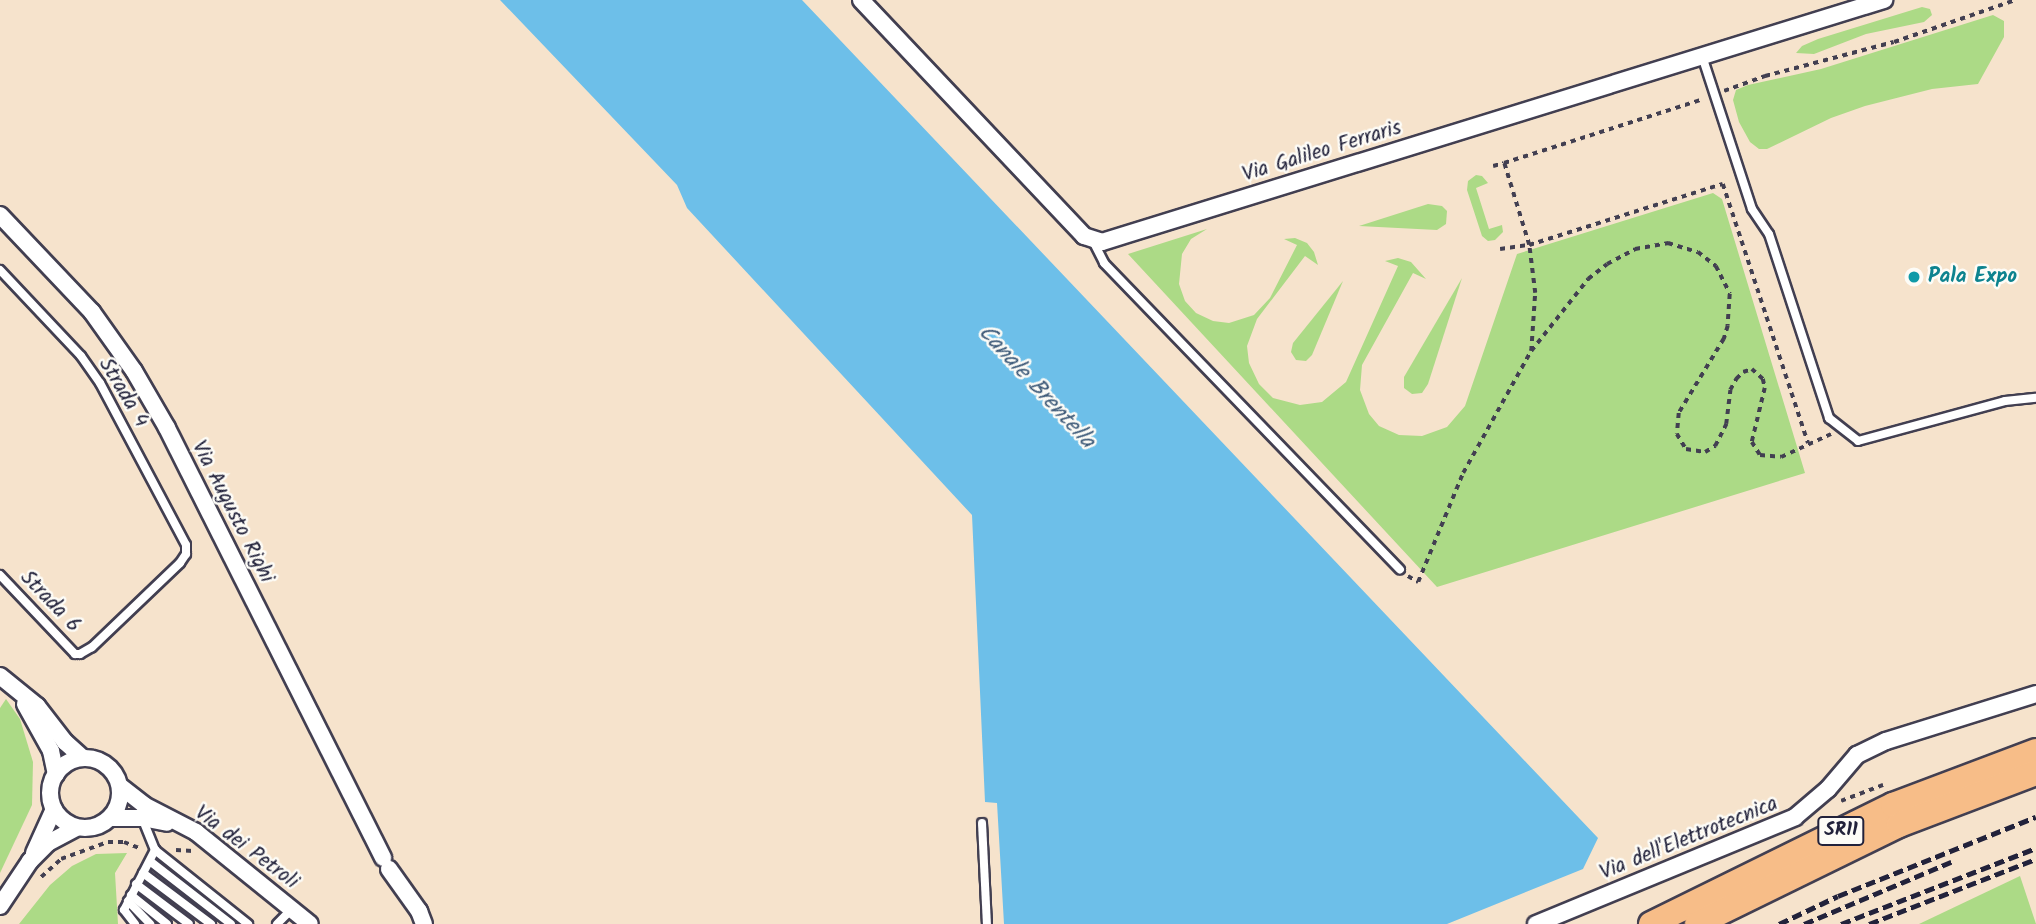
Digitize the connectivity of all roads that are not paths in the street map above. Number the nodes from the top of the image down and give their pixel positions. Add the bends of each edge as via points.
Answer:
1 (861, 0) edge
2 (1884, 0) edge
3 (1703, 56) junction
4 (0, 215) edge
5 (1093, 241) junction
6 (0, 270) edge
7 (2036, 398) edge
8 (1400, 570) dead end
9 (0, 575) edge
10 (75, 654) joint
11 (0, 676) edge
12 (2036, 694) edge
13 (2036, 751) edge
14 (83, 758) junction
15 (2036, 773) edge
16 (56, 774) junction
17 (120, 786) junction
18 (54, 809) junction
19 (111, 818) junction
20 (142, 818) junction
21 (982, 823) dead end
22 (76, 828) junction
23 (196, 832) junction
24 (155, 850) junction
25 (30, 861) junction
26 (151, 862) junction
27 (143, 873) junction
28 (136, 884) junction
29 (130, 898) junction
30 (0, 906) edge
31 (292, 909) junction
32 (124, 910) junction
33 (127, 924) edge
34 (135, 924) edge
35 (150, 924) edge
36 (167, 924) edge
37 (189, 924) edge
38 (211, 924) edge
39 (230, 924) edge
40 (248, 924) edge
41 (277, 924) edge
42 (310, 924) edge
43 (424, 924) edge
44 (987, 924) edge
45 (1536, 924) edge
46 (1651, 924) edge
47 (1696, 924) edge

1 - 5 street
2 - 3 street, Via Galileo Ferraris
3 - 5 street, Via Galileo Ferraris via 1115,239
3 - 7 lane via 1752,209 1769,234 1829,418 1858,441 2005,401
4 - 43 street, Via Augusto Righi via 92,312 134,371 386,863
5 - 8 lane via 1104,263
6 - 10 lane, Strada 4 via 81,356 113,404 186,545 180,563 92,647
9 - 10 lane, Strada 6
11 - 14 street via 37,706
11 - 16 street via 41,729
12 - 45 street, Via dell'Elettrotecnica via 1886,741 1857,755 1828,789 1795,817
13 - 46 highway, SR11 via 1893,805
14 - 16 street
14 - 17 street via 103,762
15 - 47 highway, SR11 via 1899,825
16 - 18 street via 50,791
17 - 19 street via 121,798
17 - 23 street, Via dei Petroli via 144,805
18 - 22 street
18 - 25 street
19 - 20 street
19 - 22 street via 95,828
20 - 23 street
20 - 24 lane
21 - 44 lane
22 - 25 street via 48,843
23 - 31 street, Via dei Petroli
24 - 26 lane
24 - 40 lane
25 - 30 street
26 - 27 lane
26 - 39 lane
27 - 28 lane
27 - 38 lane
28 - 29 lane
28 - 37 lane
29 - 32 lane
29 - 35 lane
29 - 36 lane
31 - 41 lane
31 - 42 street, Via dei Petroli
32 - 33 lane
32 - 34 lane

